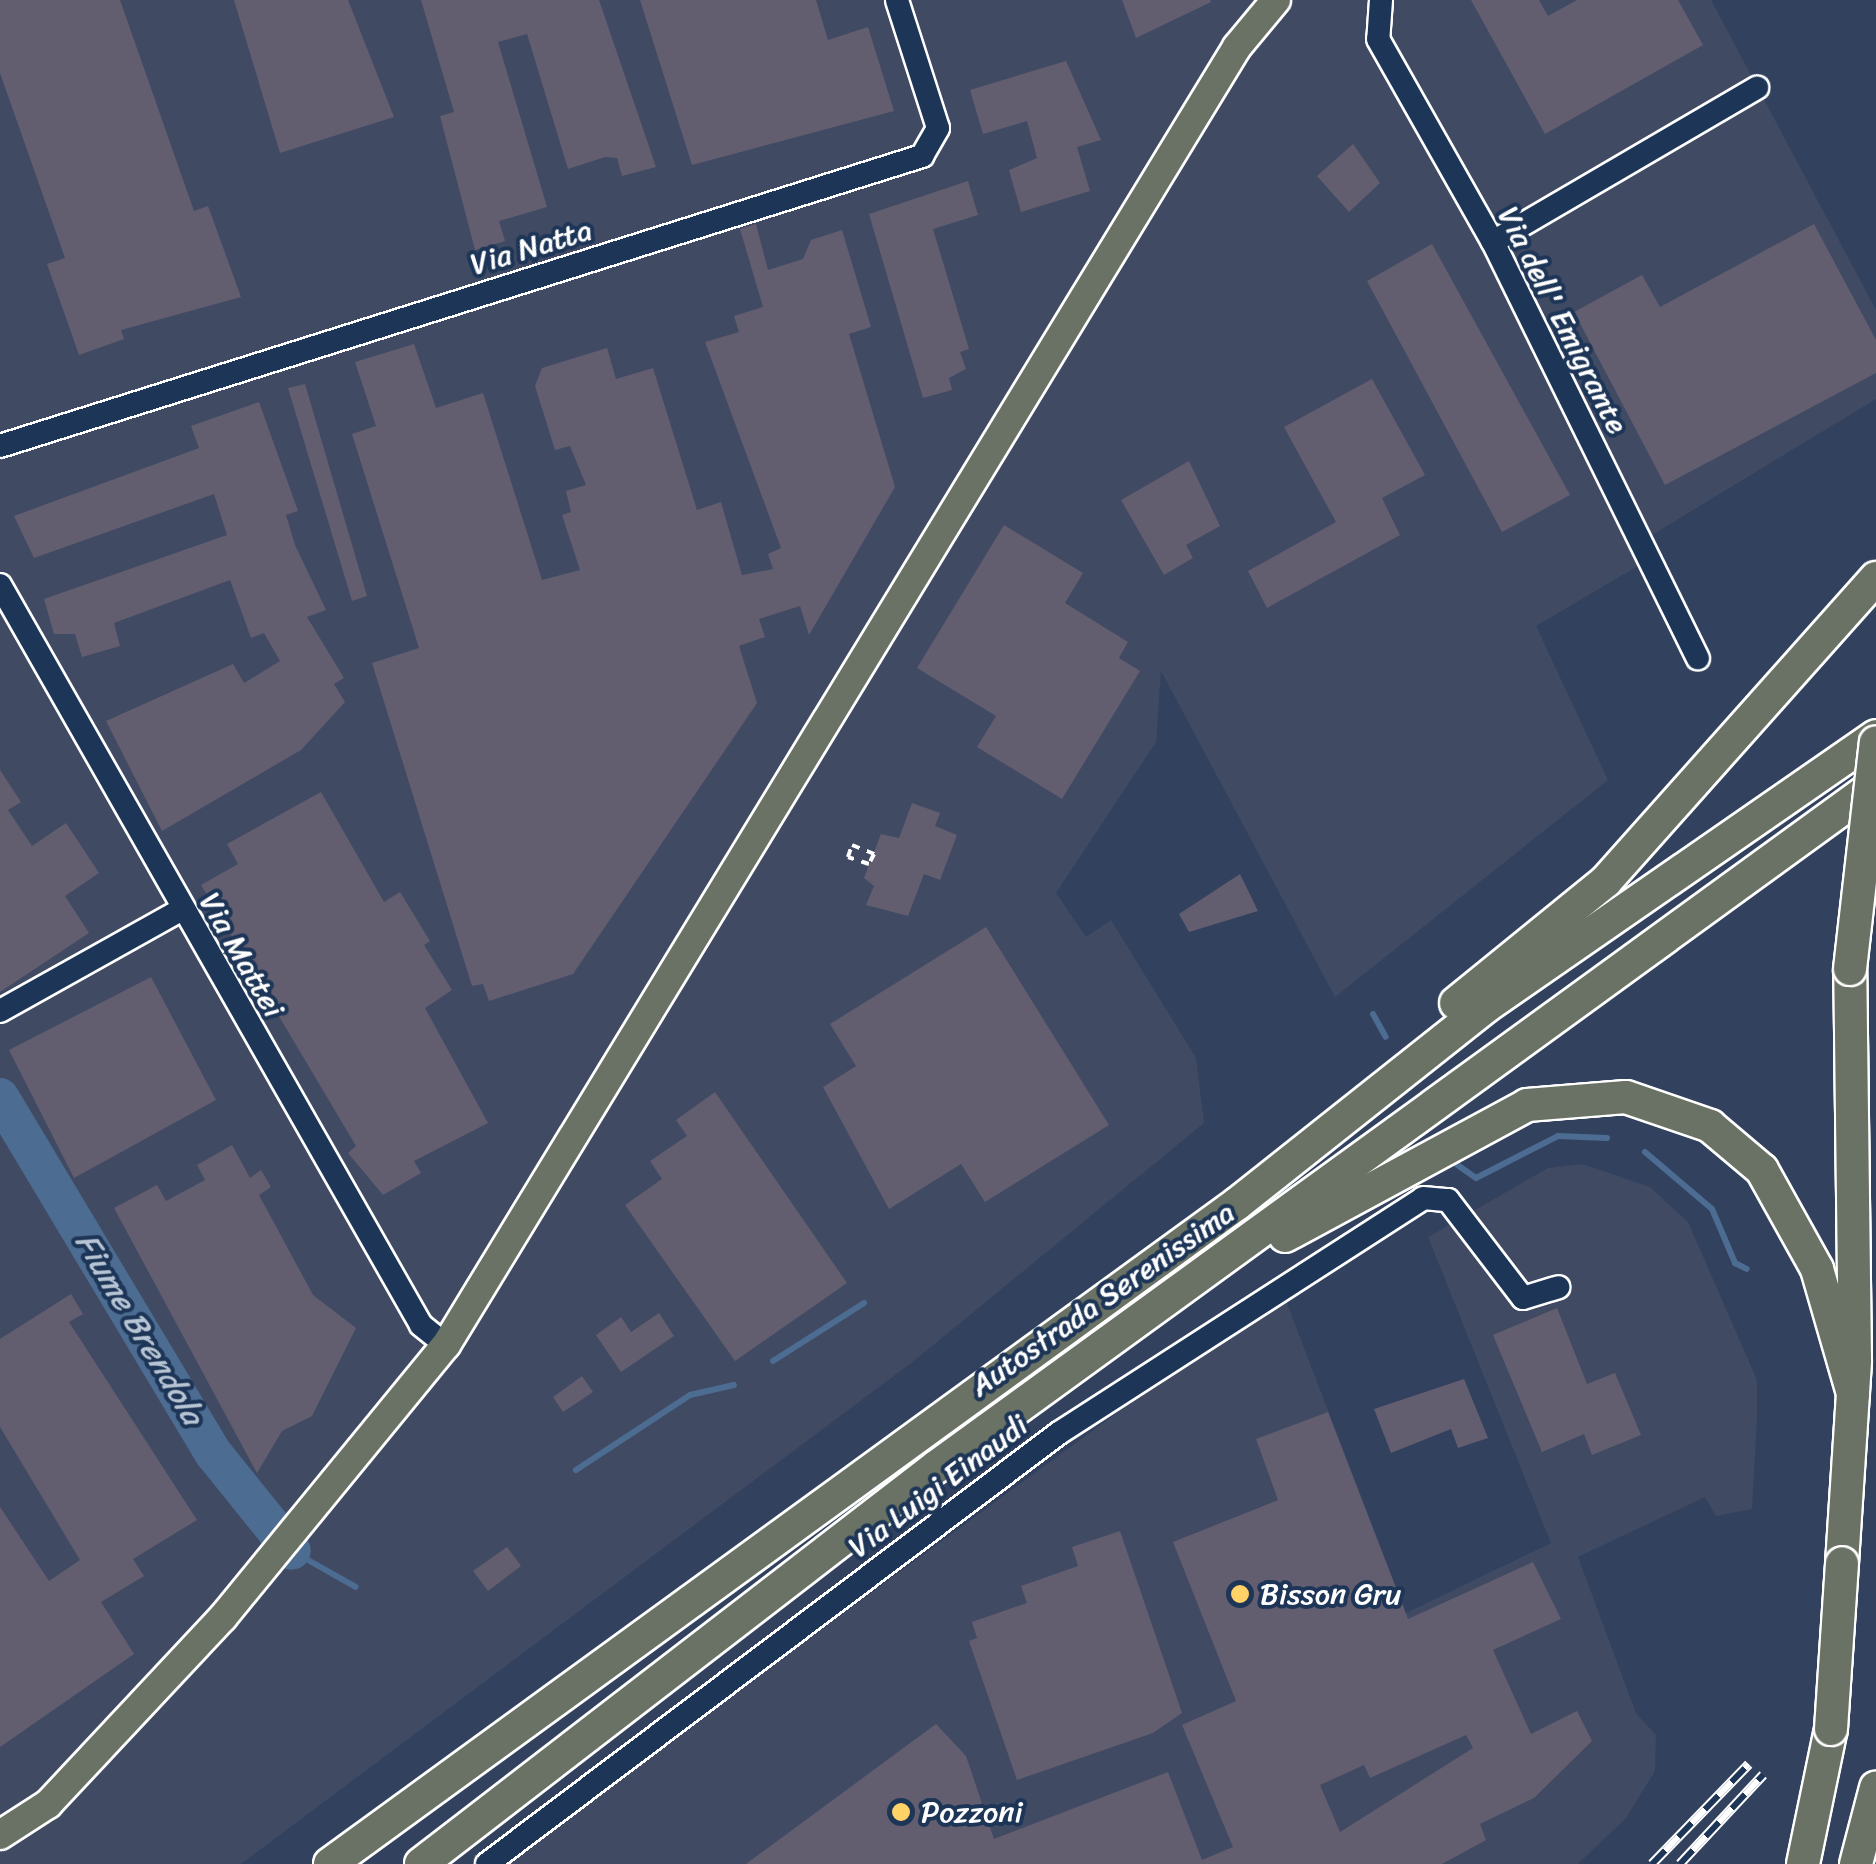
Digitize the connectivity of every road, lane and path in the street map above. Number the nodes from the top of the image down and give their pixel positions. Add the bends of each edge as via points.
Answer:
1 (897, 0) edge
2 (1254, 0) edge
3 (1276, 0) edge
4 (1379, 3) edge
5 (1237, 47) junction
6 (1757, 88) dead end
7 (1493, 242) junction
8 (0, 446) edge
9 (1876, 578) edge
10 (0, 586) edge
11 (1698, 658) dead end
12 (1876, 739) edge
13 (1876, 784) edge
14 (852, 845) joint
15 (181, 910) junction
16 (0, 1011) edge
17 (1190, 1236) junction
18 (1192, 1283) junction
19 (1558, 1286) dead end
20 (446, 1345) junction
21 (1852, 1394) junction
22 (1876, 1788) edge
23 (0, 1835) edge
24 (330, 1864) edge
25 (422, 1864) edge
26 (487, 1864) edge
27 (1803, 1864) edge
28 (1856, 1864) edge

1 - 8 street, Via Natta via 938,128 922,156
2 - 5 main road
3 - 5 main road
4 - 7 street, Via dell' Emigrante via 1390,64
5 - 20 main road
6 - 7 street
7 - 11 street, Via dell' Emigrante
9 - 17 highway via 1606,881 1280,1142
10 - 15 street, Via Mattei
12 - 17 highway, Autostrada Serenissima via 1485,1007
12 - 21 highway, bridge via 1850,969
13 - 18 highway, Autostrada Serenissima
14 - 14 path via 874,854 870,864 848,857
15 - 16 street
15 - 20 street, Via Mattei via 421,1325
17 - 24 highway, Autostrada Serenissima
18 - 21 highway via 1527,1105 1626,1098 1710,1126 1762,1170 1817,1269
18 - 25 highway, Autostrada Serenissima via 936,1467
19 - 26 street, Via Luigi Einaudi via 1523,1298 1448,1200 1424,1198 1059,1433
20 - 23 main road via 260,1572 48,1804
21 - 27 highway, bridge via 1830,1729
22 - 28 highway

